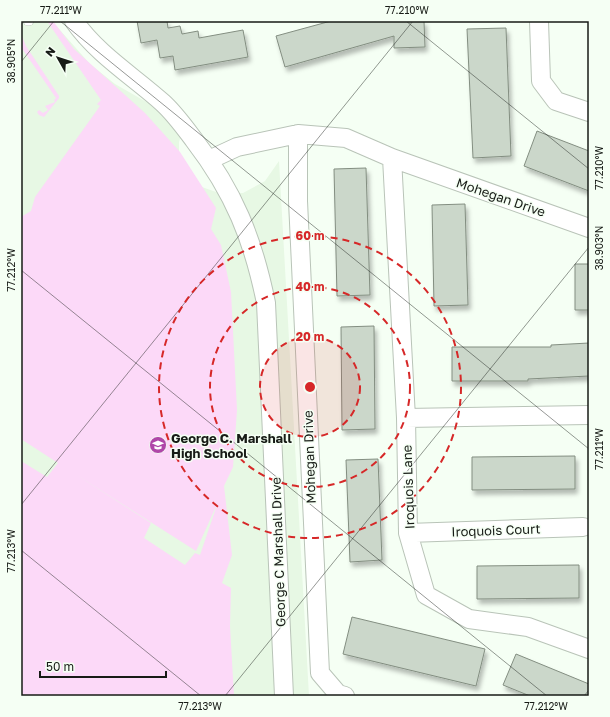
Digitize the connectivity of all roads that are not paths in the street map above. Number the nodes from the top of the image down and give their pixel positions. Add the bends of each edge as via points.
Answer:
1 (74, 21) edge
2 (539, 21) edge
3 (589, 112) edge
4 (298, 134) junction
5 (392, 158) junction
6 (209, 160) junction
7 (589, 228) edge
8 (589, 415) edge
9 (406, 418) junction
10 (583, 527) dead end
11 (408, 533) junction
12 (589, 649) edge
13 (284, 696) edge
14 (345, 696) edge

1 - 6 street, George C Marshall Drive via 99,50 164,104
2 - 3 street via 541,81 556,101
4 - 5 street, Mohegan Drive via 346,138
4 - 6 street, Mohegan Drive via 237,147
4 - 14 street, Mohegan Drive via 299,217 320,673 338,694
5 - 7 street, Mohegan Drive
5 - 9 street, Iroquois Lane
6 - 13 street, George C Marshall Drive via 232,197 247,231 266,303
8 - 9 street
9 - 11 street, Iroquois Lane
10 - 11 street, Iroquois Court
11 - 12 street, Iroquois Lane via 426,595 469,619 528,627

